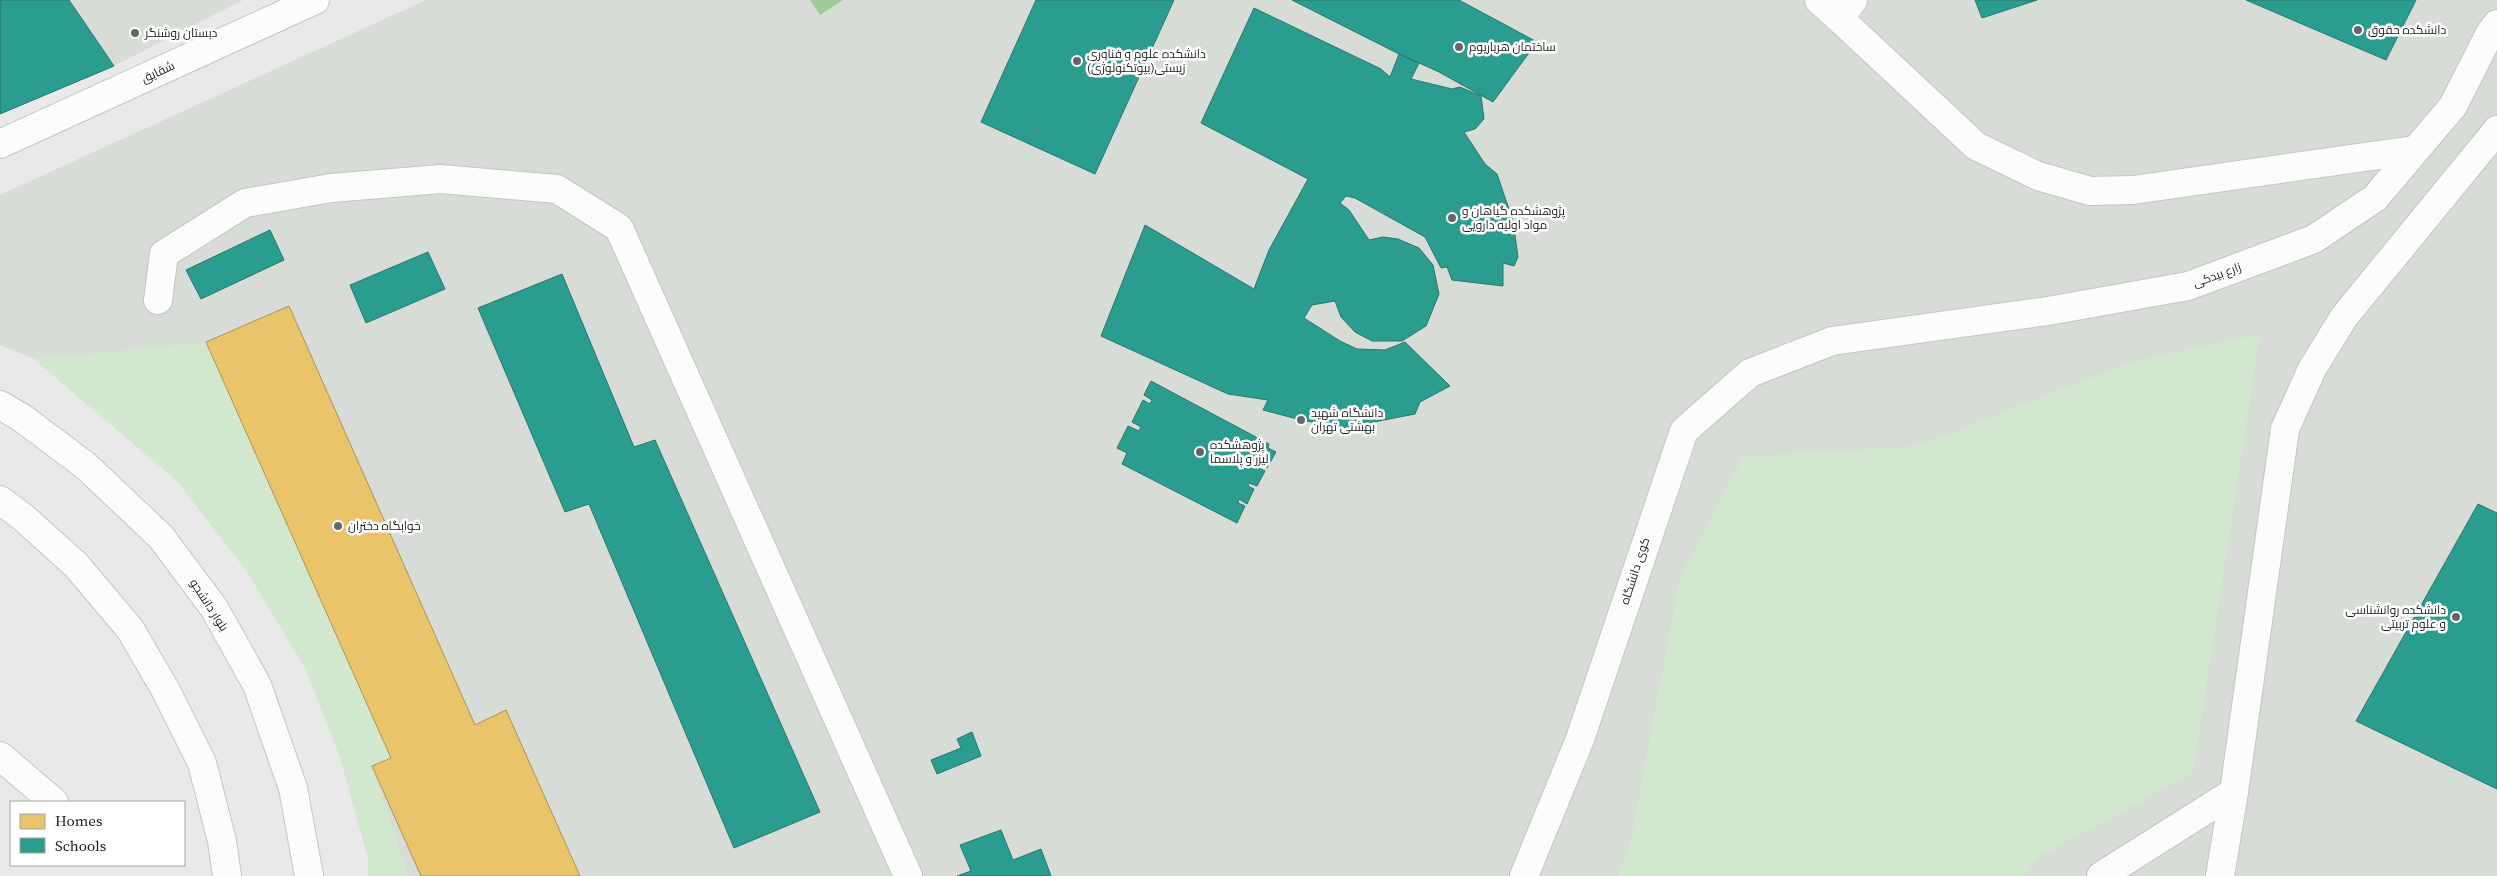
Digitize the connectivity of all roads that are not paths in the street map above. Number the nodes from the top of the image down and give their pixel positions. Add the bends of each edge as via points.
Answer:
1 (315, 0) edge
2 (1819, 0) edge
3 (1846, 9) edge
4 (2497, 24) edge
5 (2497, 130) edge
6 (0, 144) edge
7 (2414, 150) junction
8 (158, 300) dead end
9 (1832, 341) joint
10 (0, 405) edge
11 (0, 500) edge
12 (0, 756) edge
13 (2234, 792) junction
14 (53, 801) edge
15 (227, 876) edge
16 (309, 876) edge
17 (908, 876) edge
18 (1524, 876) edge
19 (2101, 876) edge
20 (2220, 876) edge

1 - 6 main road, شقایق
2 - 3 main road
3 - 7 main road via 1976,146 2038,176 2090,191 2133,190
4 - 7 main road, زارع بیدکی via 2453,106
5 - 13 main road via 2344,317 2312,369 2285,429
7 - 9 main road, زارع بیدکی via 2375,198 2314,239 2188,286 2048,311
8 - 17 main road via 164,254 245,203 331,188 441,179 557,189 619,228
9 - 18 main road, کوی دانشگاه via 1750,374 1684,430 1580,740
10 - 16 main road, بلوار دانشجو via 86,466 161,538 214,608 257,685 294,788
11 - 15 main road via 76,565 130,629 202,763 222,841
12 - 14 main road
13 - 19 main road
13 - 20 main road

